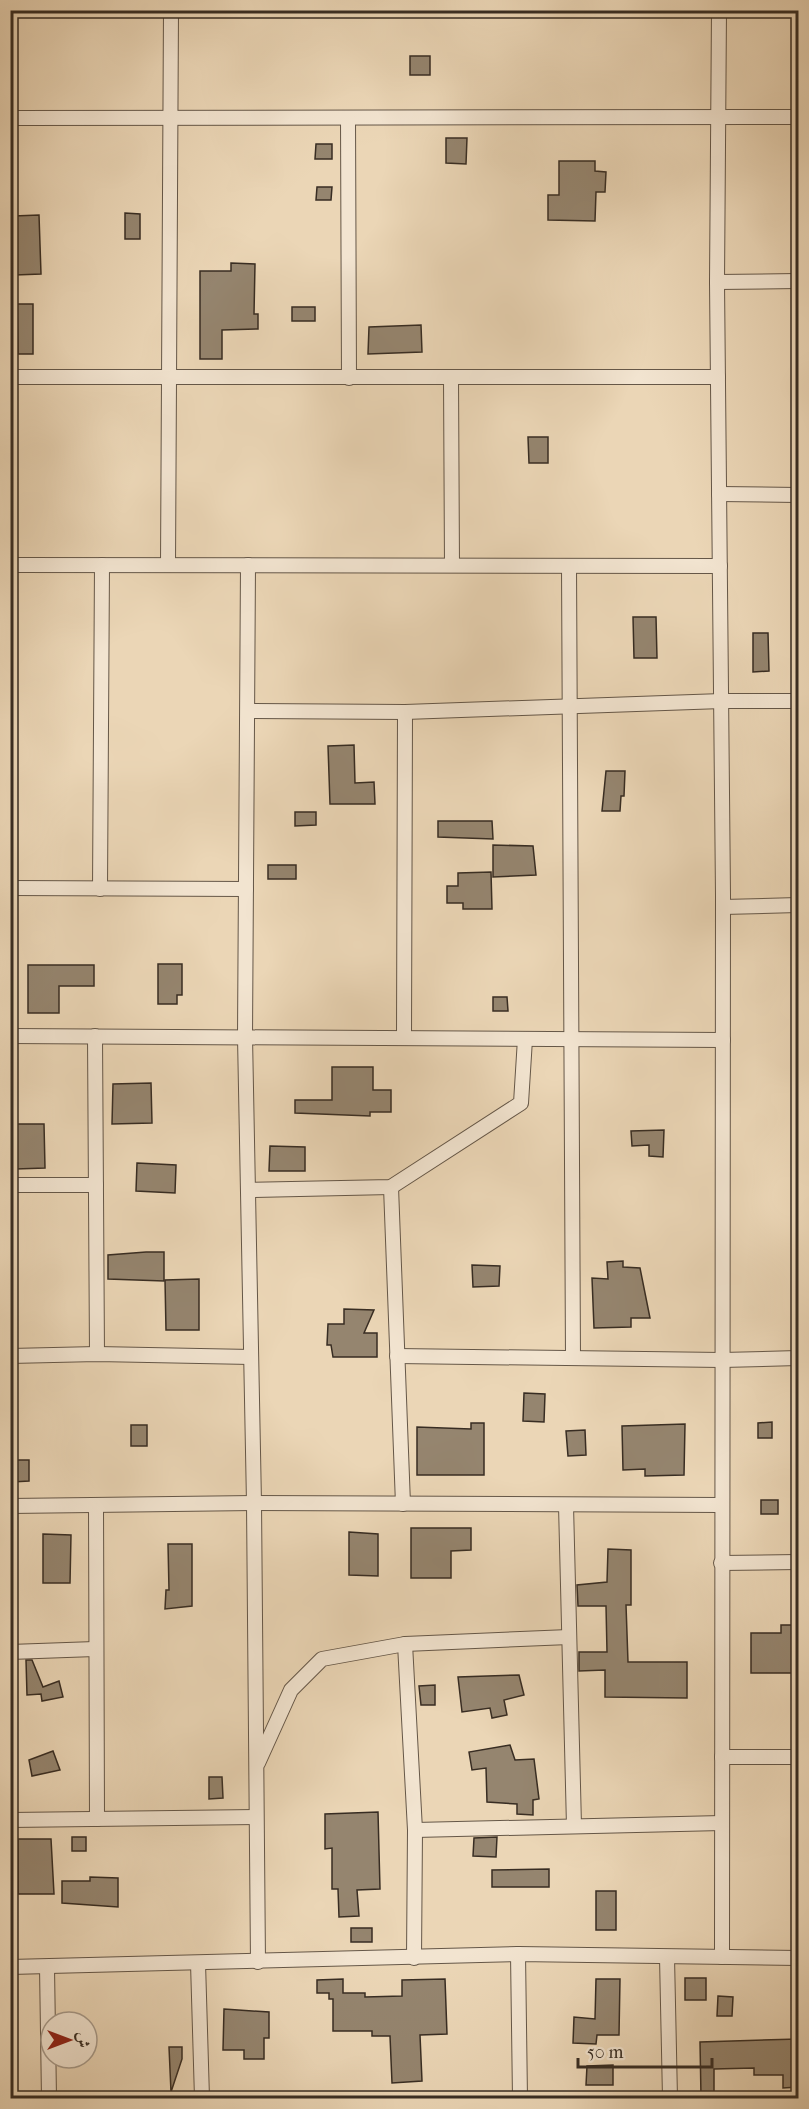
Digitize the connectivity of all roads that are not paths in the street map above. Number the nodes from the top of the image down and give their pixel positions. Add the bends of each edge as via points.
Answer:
1 (171, 10) edge
2 (719, 10) edge
3 (718, 117) junction
4 (798, 117) edge
5 (10, 118) edge
6 (171, 118) junction
7 (348, 118) junction
8 (717, 282) junction
9 (798, 282) edge
10 (10, 377) edge
11 (170, 377) junction
12 (718, 377) junction
13 (349, 378) junction
14 (451, 378) junction
15 (719, 494) junction
16 (798, 495) edge
17 (10, 565) edge
18 (102, 565) junction
19 (168, 565) junction
20 (248, 565) junction
21 (452, 565) junction
22 (569, 566) junction
23 (720, 566) junction
24 (722, 701) junction
25 (798, 701) edge
26 (569, 707) junction
27 (248, 711) junction
28 (405, 712) junction
29 (10, 888) edge
30 (100, 889) junction
31 (246, 890) junction
32 (798, 906) edge
33 (723, 907) junction
34 (10, 1036) edge
35 (95, 1036) junction
36 (245, 1037) junction
37 (404, 1038) junction
38 (525, 1039) junction
39 (570, 1039) junction
40 (723, 1041) junction
41 (10, 1185) edge
42 (96, 1185) junction
43 (391, 1187) junction
44 (248, 1190) junction
45 (97, 1354) junction
46 (10, 1356) edge
47 (397, 1356) junction
48 (251, 1357) junction
49 (573, 1358) junction
50 (798, 1358) edge
51 (722, 1360) junction
52 (254, 1503) junction
53 (96, 1504) junction
54 (403, 1504) junction
55 (566, 1504) junction
56 (721, 1505) junction
57 (10, 1506) edge
58 (798, 1562) edge
59 (721, 1563) junction
60 (569, 1637) junction
61 (405, 1644) junction
62 (95, 1649) junction
63 (10, 1652) edge
64 (722, 1757) junction
65 (798, 1757) edge
66 (255, 1768) junction
67 (256, 1817) junction
68 (97, 1819) junction
69 (10, 1820) edge
70 (722, 1823) junction
71 (574, 1826) junction
72 (415, 1830) junction
73 (518, 1954) junction
74 (667, 1957) junction
75 (722, 1957) junction
76 (414, 1958) junction
77 (798, 1958) edge
78 (258, 1962) junction
79 (198, 1963) junction
80 (10, 1967) edge
81 (47, 1967) junction
82 (50, 2098) edge
83 (202, 2098) edge
84 (520, 2098) edge
85 (670, 2098) edge

1 - 6 street
2 - 3 street
3 - 4 street
3 - 7 street
3 - 8 street
5 - 6 street
6 - 7 street
6 - 11 street
7 - 13 street
8 - 9 street
8 - 12 street
10 - 11 street
11 - 13 street
11 - 19 street
12 - 14 street
12 - 15 street
13 - 14 street
14 - 21 street
15 - 16 street
15 - 23 street
17 - 18 street
18 - 19 street
18 - 30 street
19 - 20 street
20 - 21 street
20 - 27 street
21 - 22 street
22 - 23 street
22 - 26 street
23 - 24 street
24 - 25 street
24 - 26 street
24 - 33 street
26 - 28 street
26 - 39 street
27 - 28 street
27 - 31 street
28 - 37 street
29 - 30 street
30 - 31 street
31 - 36 street
32 - 33 street
33 - 40 street
34 - 35 street
35 - 36 street
35 - 42 street
36 - 37 street
36 - 44 street
37 - 38 street
38 - 39 street
38 - 43 street via 521,1103
39 - 40 street
39 - 49 street
40 - 51 street
41 - 42 street
42 - 45 street
43 - 44 street
43 - 47 street
44 - 48 street
45 - 46 street
45 - 48 street
47 - 49 street
47 - 54 street
48 - 52 street
49 - 51 street
50 - 51 street
51 - 56 street
52 - 53 street
52 - 54 street
52 - 66 street
53 - 57 street
53 - 62 street
54 - 55 street
55 - 56 street
55 - 60 street
56 - 59 street
58 - 59 street
59 - 64 street
60 - 61 street
60 - 71 street
61 - 66 street via 322,1659 291,1690
61 - 72 street
62 - 63 street
62 - 68 street
64 - 65 street
64 - 70 street
66 - 67 street
67 - 68 street
67 - 78 street
68 - 69 street
70 - 71 street
70 - 75 street
71 - 72 street
72 - 76 street
73 - 74 street
73 - 76 street
73 - 84 street
74 - 75 street
74 - 85 street
75 - 77 street
76 - 78 street
78 - 79 street
79 - 81 street
79 - 83 street
80 - 81 street
81 - 82 street

